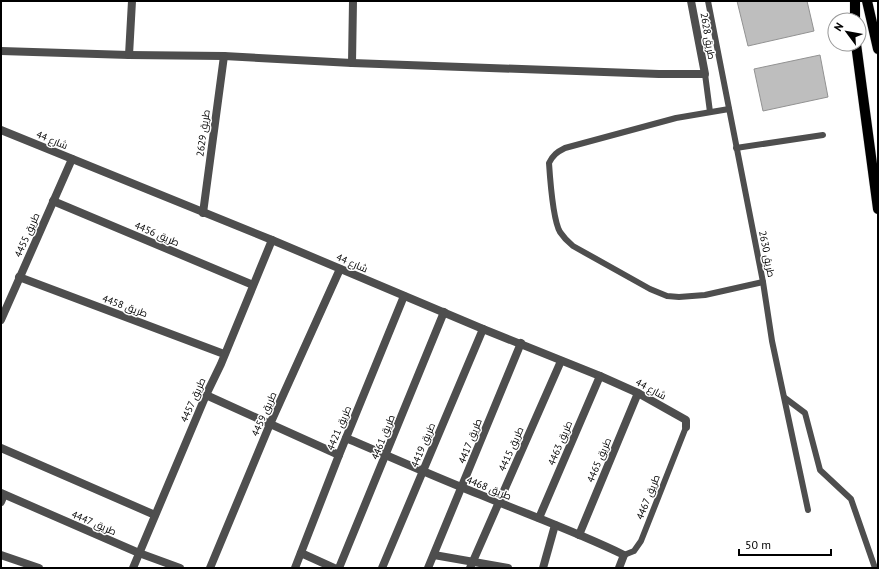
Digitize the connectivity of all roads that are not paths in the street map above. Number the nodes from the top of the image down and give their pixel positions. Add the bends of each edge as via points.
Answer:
1 (132, 1) edge
2 (353, 1) edge
3 (691, 1) edge
4 (708, 1) edge
5 (855, 1) edge
6 (867, 1) edge
7 (855, 12) edge
8 (878, 49) edge
9 (1, 50) edge
10 (857, 52) edge
11 (129, 55) junction
12 (224, 56) junction
13 (352, 63) junction
14 (705, 74) junction
15 (729, 109) junction
16 (710, 112) junction
17 (1, 130) edge
18 (822, 135) dead end
19 (736, 148) junction
20 (72, 159) junction
21 (53, 201) junction
22 (878, 210) edge
23 (202, 213) junction
24 (272, 240) junction
25 (340, 269) junction
26 (19, 277) junction
27 (763, 282) junction
28 (253, 285) junction
29 (404, 296) junction
30 (4, 306) edge
31 (444, 312) junction
32 (1, 320) edge
33 (483, 329) junction
34 (521, 343) junction
35 (224, 354) junction
36 (561, 361) junction
37 (600, 376) junction
38 (638, 393) junction
39 (206, 395) junction
40 (785, 398) junction
41 (270, 424) junction
42 (686, 426) joint
43 (346, 438) junction
44 (1, 448) edge
45 (339, 455) junction
46 (386, 455) junction
47 (423, 470) junction
48 (462, 488) junction
49 (2, 497) edge
50 (498, 503) junction
51 (808, 510) dead end
52 (155, 515) junction
53 (539, 518) junction
54 (554, 525) junction
55 (579, 535) junction
56 (139, 553) junction
57 (301, 553) junction
58 (1, 555) edge
59 (434, 555) junction
60 (624, 555) junction
61 (471, 565) edge
62 (34, 567) edge
63 (133, 568) edge
64 (180, 568) edge
65 (210, 568) edge
66 (295, 568) edge
67 (334, 568) edge
68 (339, 568) edge
69 (382, 568) edge
70 (428, 568) edge
71 (508, 568) edge
72 (543, 568) edge
73 (620, 568) edge
74 (875, 568) edge

1 - 11 street
2 - 13 street
3 - 14 street, طريق 2628
4 - 15 lane, طريق 2630
5 - 7 main road
6 - 8 main road
9 - 11 street
10 - 22 main road
11 - 12 street
12 - 13 street
12 - 23 street, طريق 2629
13 - 14 street
14 - 16 lane
15 - 16 lane
15 - 19 lane, طريق 2630
16 - 27 lane via 676,118 565,148 552,156 549,163 559,230 565,240 579,250 667,296 705,295
17 - 20 street, شارع 44
18 - 19 lane
19 - 27 lane, طريق 2630
20 - 21 street, طريق 4455
20 - 23 street, شارع 44
21 - 26 street, طريق 4455
21 - 28 street, طريق 4456
23 - 24 street, شارع 44
24 - 25 street, شارع 44
24 - 28 street, طريق 4457
25 - 29 street, شارع 44
25 - 41 street, طريق 4459
26 - 30 street, طريق 4455
26 - 35 street, طريق 4458
27 - 40 lane, طريق 2630 via 772,342
28 - 35 street, طريق 4457
29 - 31 street, شارع 44
29 - 43 street, طريق 4421
30 - 32 street, طريق 4455
31 - 33 street, شارع 44
31 - 46 street, طريق 4461
33 - 34 street, شارع 44
33 - 47 street, طريق 4419
34 - 36 street, شارع 44
34 - 48 street, طريق 4417
35 - 39 street, طريق 4457
36 - 37 street, شارع 44
36 - 50 street, طريق 4415
37 - 38 street, شارع 44
37 - 53 street, طريق 4463
38 - 42 street, شارع 44 via 679,415 686,420
38 - 55 street, طريق 4465
39 - 41 street
39 - 52 street, طريق 4457
40 - 51 lane, طريق 2630
40 - 74 lane via 805,413 820,470 851,499
41 - 45 street
41 - 65 street, طريق 4459
42 - 60 lane, طريق 4467 via 641,541 634,551
43 - 45 street, طريق 4421
43 - 46 street, طريق 4468
44 - 52 street
45 - 57 street, طريق 4421
46 - 47 street, طريق 4468
46 - 68 street, طريق 4461
47 - 48 street, طريق 4468
47 - 69 street, طريق 4419
48 - 50 street, طريق 4468
48 - 59 street, طريق 4417
49 - 56 street, طريق 4447
50 - 53 street, طريق 4468
50 - 61 street, طريق 4415
52 - 56 street, طريق 4457
53 - 54 street, طريق 4468
54 - 55 street, طريق 4468
54 - 72 street
55 - 60 street, طريق 4468
56 - 63 street, طريق 4457
56 - 64 street, طريق 4447
57 - 66 street, طريق 4421
57 - 67 street
58 - 62 street
59 - 61 street
59 - 70 street, طريق 4417
60 - 73 street
61 - 71 street

